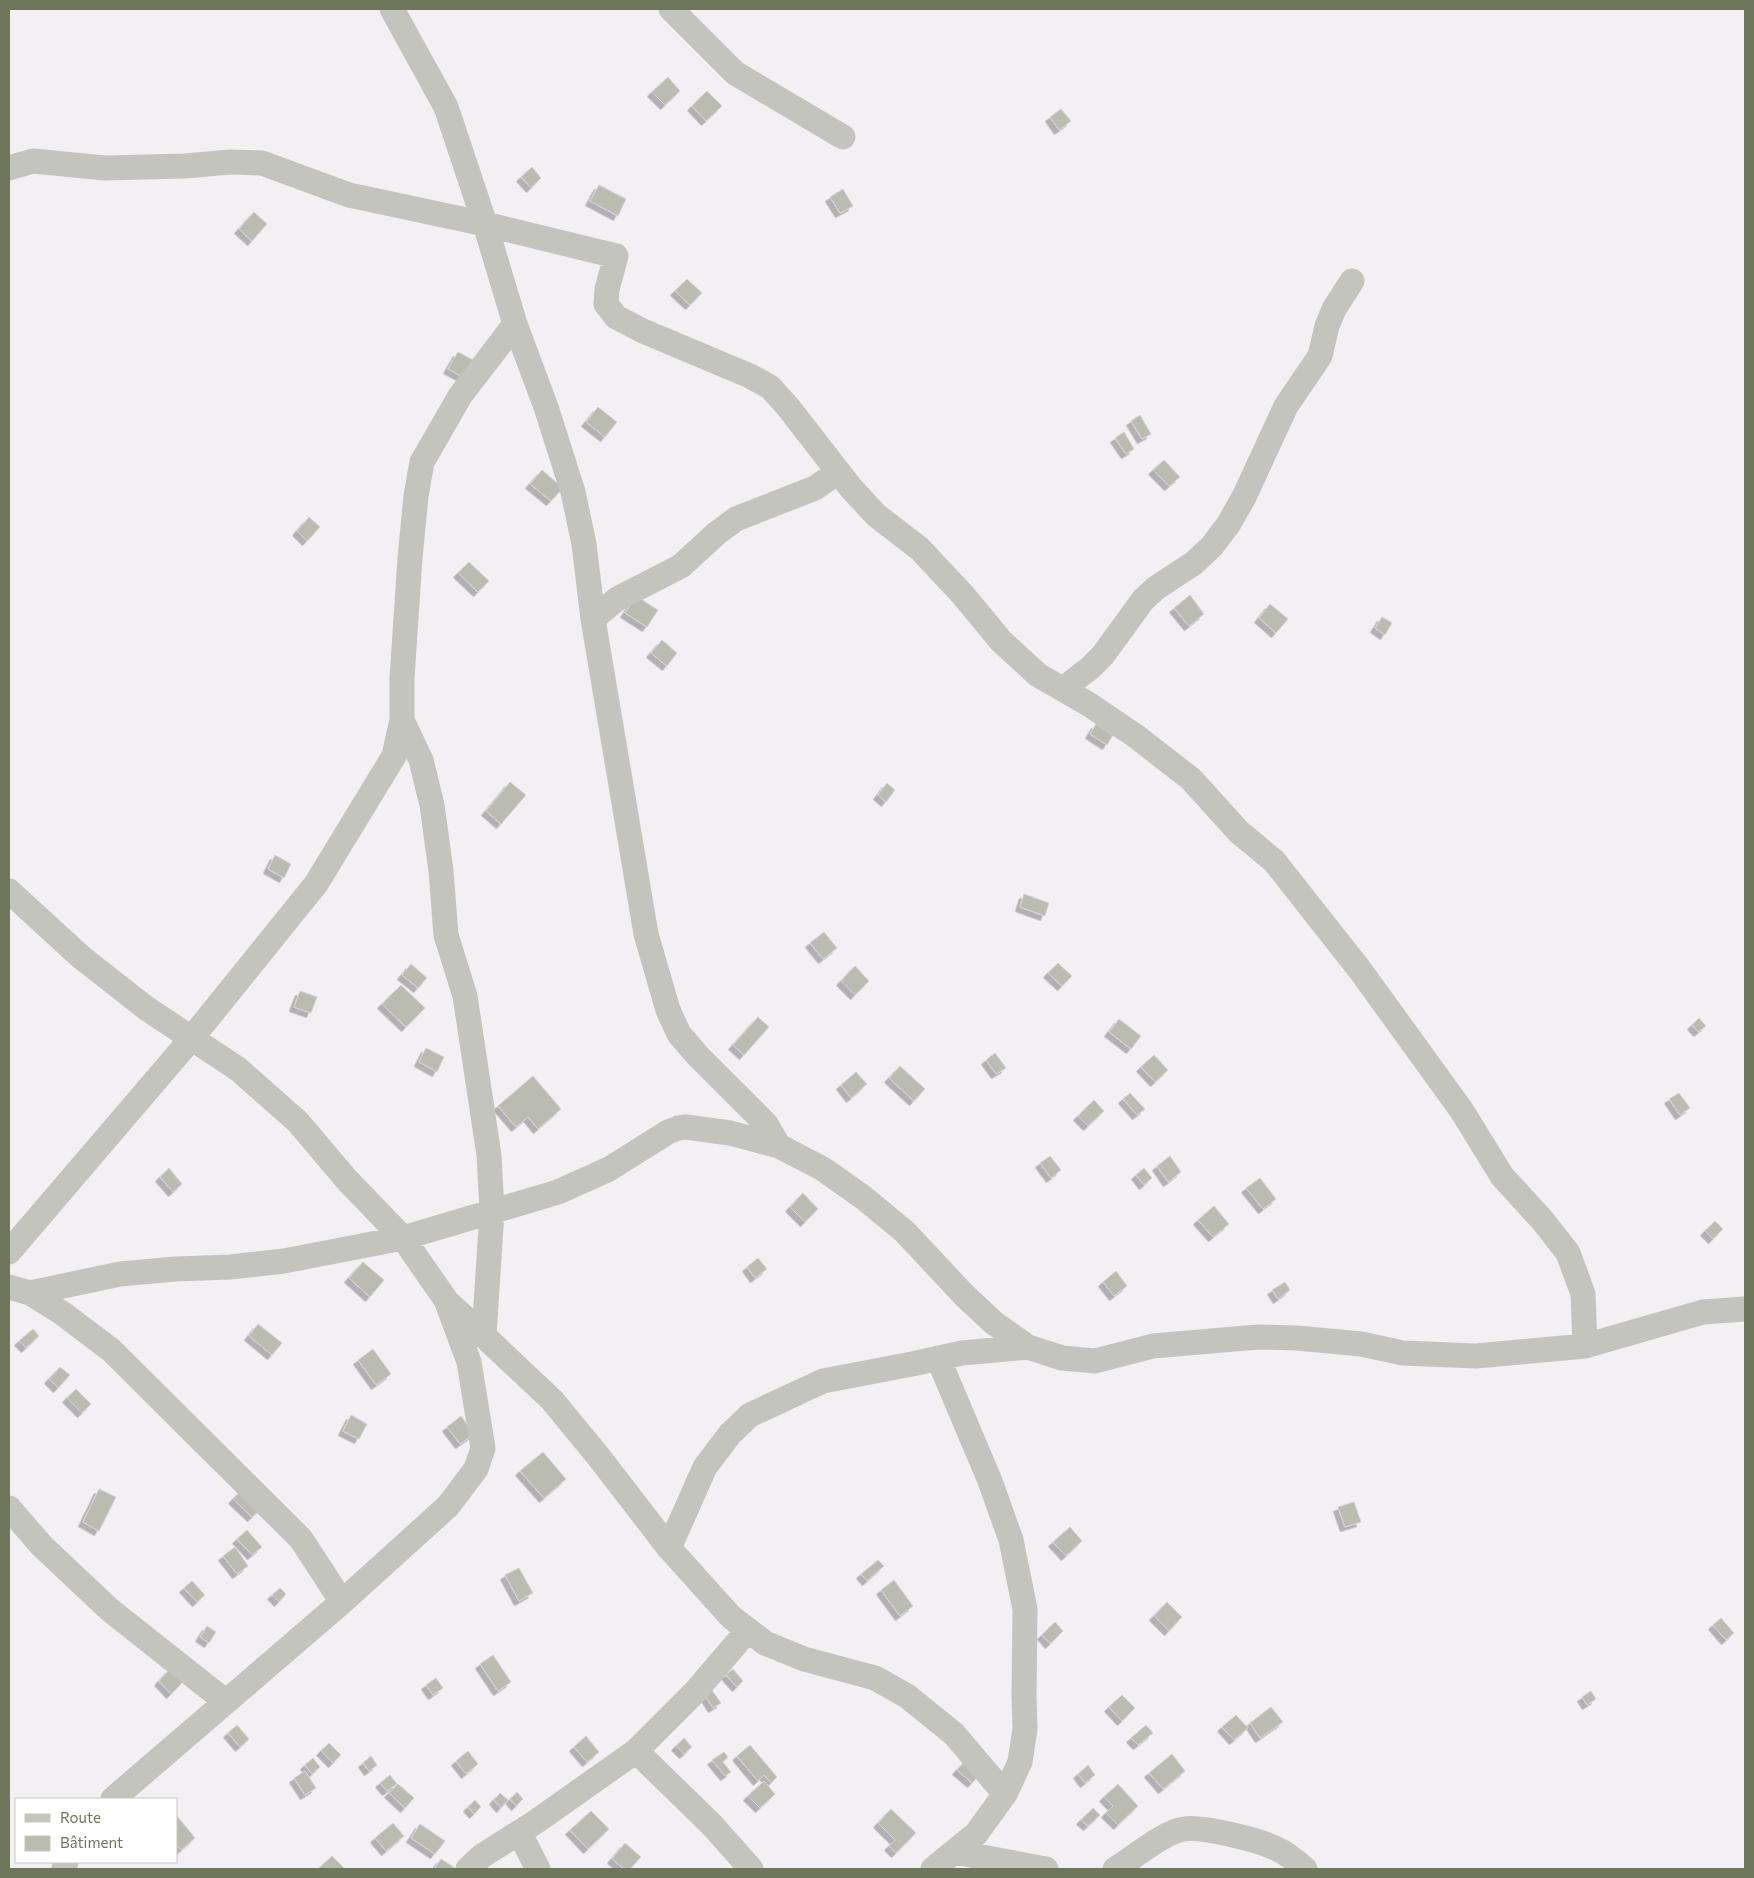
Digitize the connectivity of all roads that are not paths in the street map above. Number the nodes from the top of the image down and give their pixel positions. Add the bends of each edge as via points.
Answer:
1 (392, 9) edge
2 (671, 9) edge
3 (843, 137) dead end
4 (9, 168) edge
5 (486, 224) junction
6 (1352, 281) dead end
7 (515, 324) junction
8 (838, 472) junction
9 (593, 619) junction
10 (1063, 689) junction
11 (402, 720) junction
12 (9, 891) edge
13 (191, 1039) junction
14 (779, 1146) junction
15 (492, 1211) junction
16 (403, 1238) junction
17 (9, 1252) edge
18 (20, 1290) edge
19 (446, 1300) junction
20 (1745, 1309) edge
21 (484, 1336) junction
22 (1585, 1346) junction
23 (1028, 1347) junction
24 (938, 1358) junction
25 (9, 1508) edge
26 (669, 1548) junction
27 (342, 1602) junction
28 (748, 1630) junction
29 (225, 1701) junction
30 (636, 1751) junction
31 (1006, 1794) junction
32 (115, 1798) edge
33 (519, 1832) junction
34 (955, 1852) junction
35 (468, 1869) edge
36 (538, 1869) edge
37 (752, 1869) edge
38 (933, 1869) edge
39 (1046, 1869) edge
40 (1115, 1869) edge
41 (1305, 1869) edge

1 - 5 street via 446,107
2 - 3 street via 736,74
4 - 5 street via 33,161 105,168 262,163 349,195
5 - 7 street
5 - 8 street via 616,256 606,304 616,317 750,376 770,388
6 - 10 street via 1334,309 1320,356 1286,406 1228,525 1194,563 1156,588 1103,655
7 - 9 street via 573,492 584,544
7 - 11 street via 460,396 422,462 410,558
8 - 9 street via 815,488 736,519 681,566 617,598
8 - 10 street via 876,516 920,549 1001,641 1038,675
9 - 14 street via 646,934 668,1010 679,1034 766,1124
10 - 22 street via 1137,736 1191,779 1239,832 1274,861 1366,978 1462,1111 1502,1176 1544,1221 1568,1253 1583,1294
11 - 13 street via 394,756 316,884
11 - 15 street via 421,760 432,806 446,935 465,996 489,1156
12 - 13 street via 80,957
13 - 16 street via 238,1070 298,1122 347,1180
13 - 17 street
14 - 15 street via 730,1133 678,1128 609,1168 558,1192
14 - 23 street via 823,1169 864,1198 905,1232 994,1323
15 - 16 street
15 - 21 street
16 - 18 street via 284,1261 120,1274
16 - 19 street
18 - 27 street via 62,1313 111,1350 301,1539
19 - 21 street
19 - 27 street via 469,1362 483,1448 476,1469 448,1506
20 - 22 street via 1703,1312
21 - 26 street via 552,1400
22 - 23 street via 1476,1356 1403,1353 1361,1344 1258,1337 1153,1346 1095,1361 1062,1358
23 - 24 street
24 - 26 street via 823,1381 750,1416 730,1434 705,1467
24 - 31 street via 1011,1540 1025,1610 1025,1729 1020,1762
25 - 29 street via 42,1546 110,1610
26 - 28 street via 731,1617
27 - 29 street
28 - 30 street via 695,1692
28 - 31 street via 772,1646 804,1659 875,1678 907,1696 954,1734
29 - 32 street
30 - 33 street
30 - 37 street
31 - 34 street via 976,1834
33 - 35 street
33 - 36 street
34 - 38 street
34 - 39 street
40 - 41 street via 1164,1836 1184,1829 1256,1840 1279,1849

